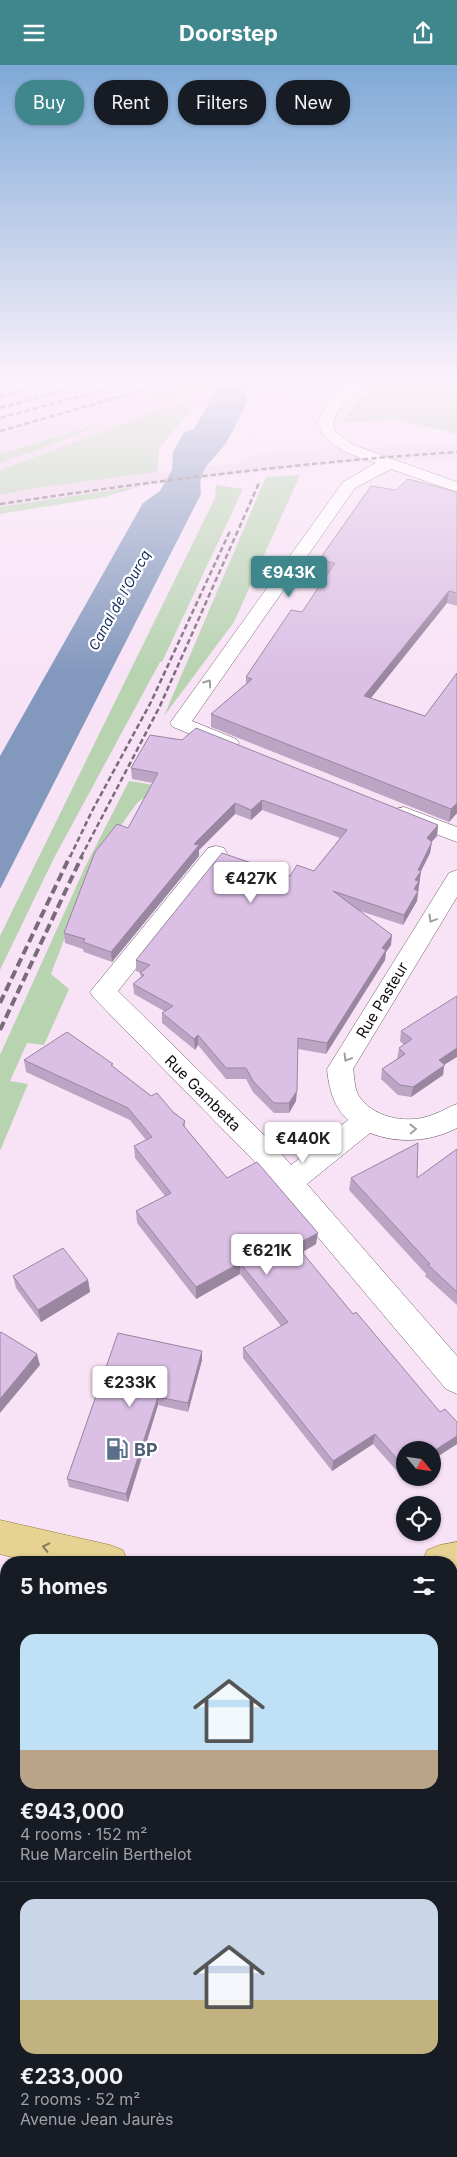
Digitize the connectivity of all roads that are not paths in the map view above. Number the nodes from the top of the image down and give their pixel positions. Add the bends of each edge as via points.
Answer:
1 (360, 479) edge
2 (433, 479) edge
3 (457, 487) edge
4 (244, 749) edge
5 (383, 805) edge
6 (457, 835) edge
7 (216, 853) dead end
8 (457, 878) edge
9 (457, 1115) edge
10 (367, 1120) junction
11 (289, 1182) junction
12 (457, 1379) edge
13 (0, 1537) edge
14 (80, 1556) edge

4 -> 1 street via 180,723 348,485
2 - 3 street
5 - 6 street
7 - 11 street, Rue Gambetta via 103,992
8 -> 10 street, Rue Pasteur via 340,1069 340,1080 350,1105
10 -> 9 street, Rue Pasteur via 388,1127 416,1130 430,1128
10 - 11 street
11 - 12 street, Rue Gambetta
14 -> 13 main road

